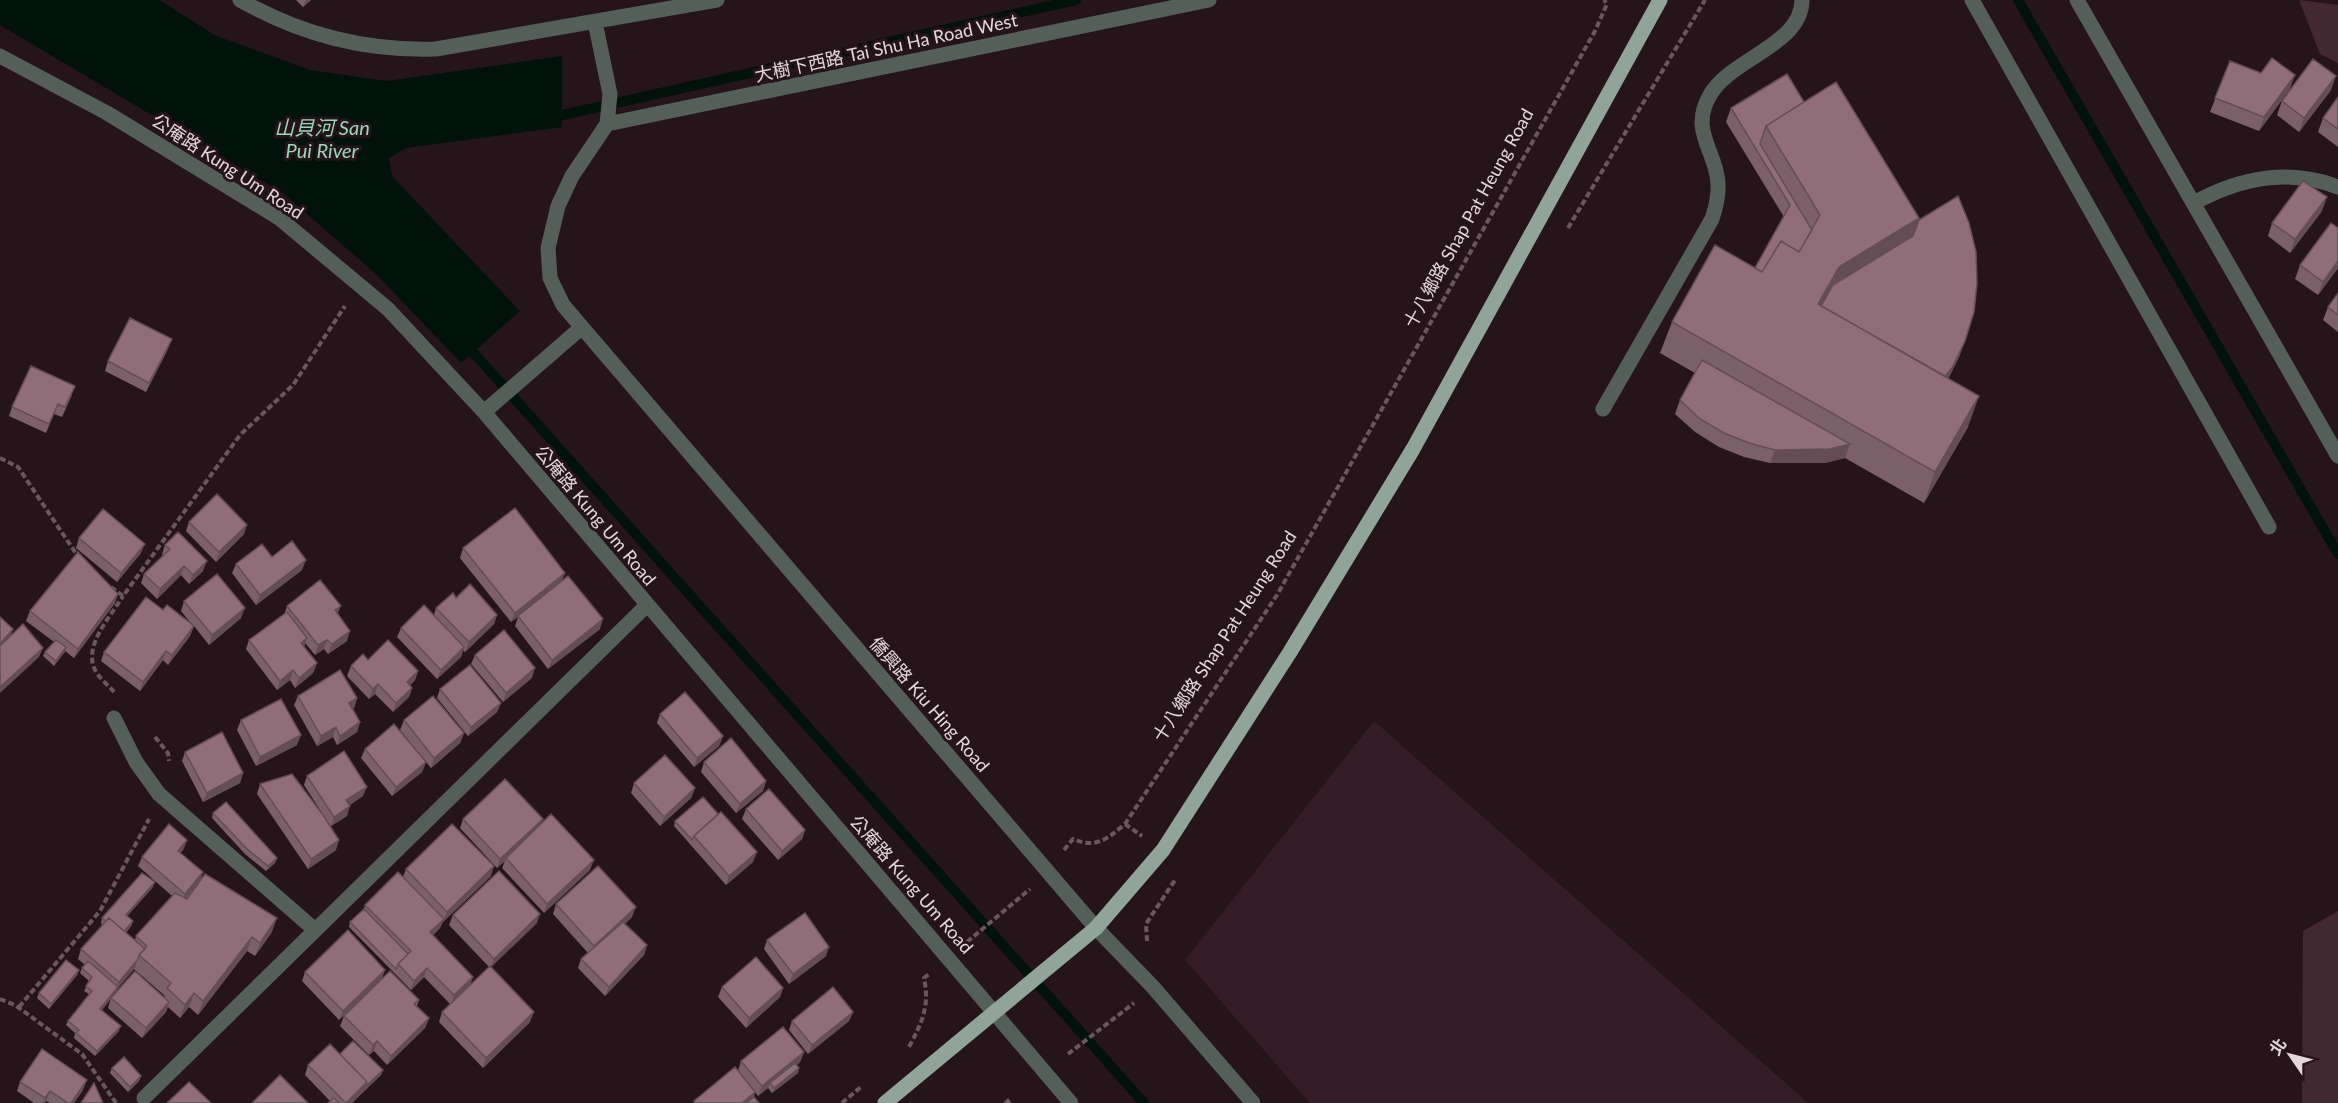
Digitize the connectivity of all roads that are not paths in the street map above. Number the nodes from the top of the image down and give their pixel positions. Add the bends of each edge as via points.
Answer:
1 (240, 0) edge
2 (717, 0) edge
3 (1209, 0) edge
4 (1660, 0) edge
5 (1802, 0) edge
6 (1971, 0) edge
7 (2077, 0) edge
8 (595, 22) junction
9 (0, 56) edge
10 (607, 124) junction
11 (2338, 187) edge
12 (2194, 203) junction
13 (581, 328) junction
14 (1604, 409) dead end
15 (484, 412) junction
16 (2338, 456) edge
17 (2268, 527) dead end
18 (646, 606) junction
19 (114, 718) dead end
20 (1096, 928) junction
21 (315, 930) junction
22 (993, 1012) junction
23 (144, 1098) dead end
24 (885, 1103) edge
25 (1071, 1103) edge
26 (1253, 1103) edge

1 - 8 street via 293,27 326,38 399,50 436,49
2 - 8 street
3 - 10 street, 大樹下西路 Tai Shu Ha Road West
4 - 20 main road via 1425,429 1296,642 1163,850
5 - 14 street via 1797,20 1788,33 1728,73 1708,97 1702,128 1718,182 1718,201 1712,219
6 - 17 street
7 - 12 street
8 - 10 street via 610,94
9 - 15 street, 公庵路 Kung Um Road via 107,113 279,218 388,309
10 - 13 street, 僑興路 Kiu Hing Road via 562,196 548,248 550,278 562,305
11 - 12 street via 2275,177 2219,189
12 - 16 street
13 - 15 street
13 - 20 street, 僑興路 Kiu Hing Road
15 - 18 street, 公庵路 Kung Um Road
18 - 21 street
18 - 22 street, 公庵路 Kung Um Road
19 - 21 street via 136,762 159,794
20 - 22 main road
20 - 26 street, 僑興路 Kiu Hing Road via 1153,987
21 - 23 street
22 - 24 main road
22 - 25 street, 公庵路 Kung Um Road

